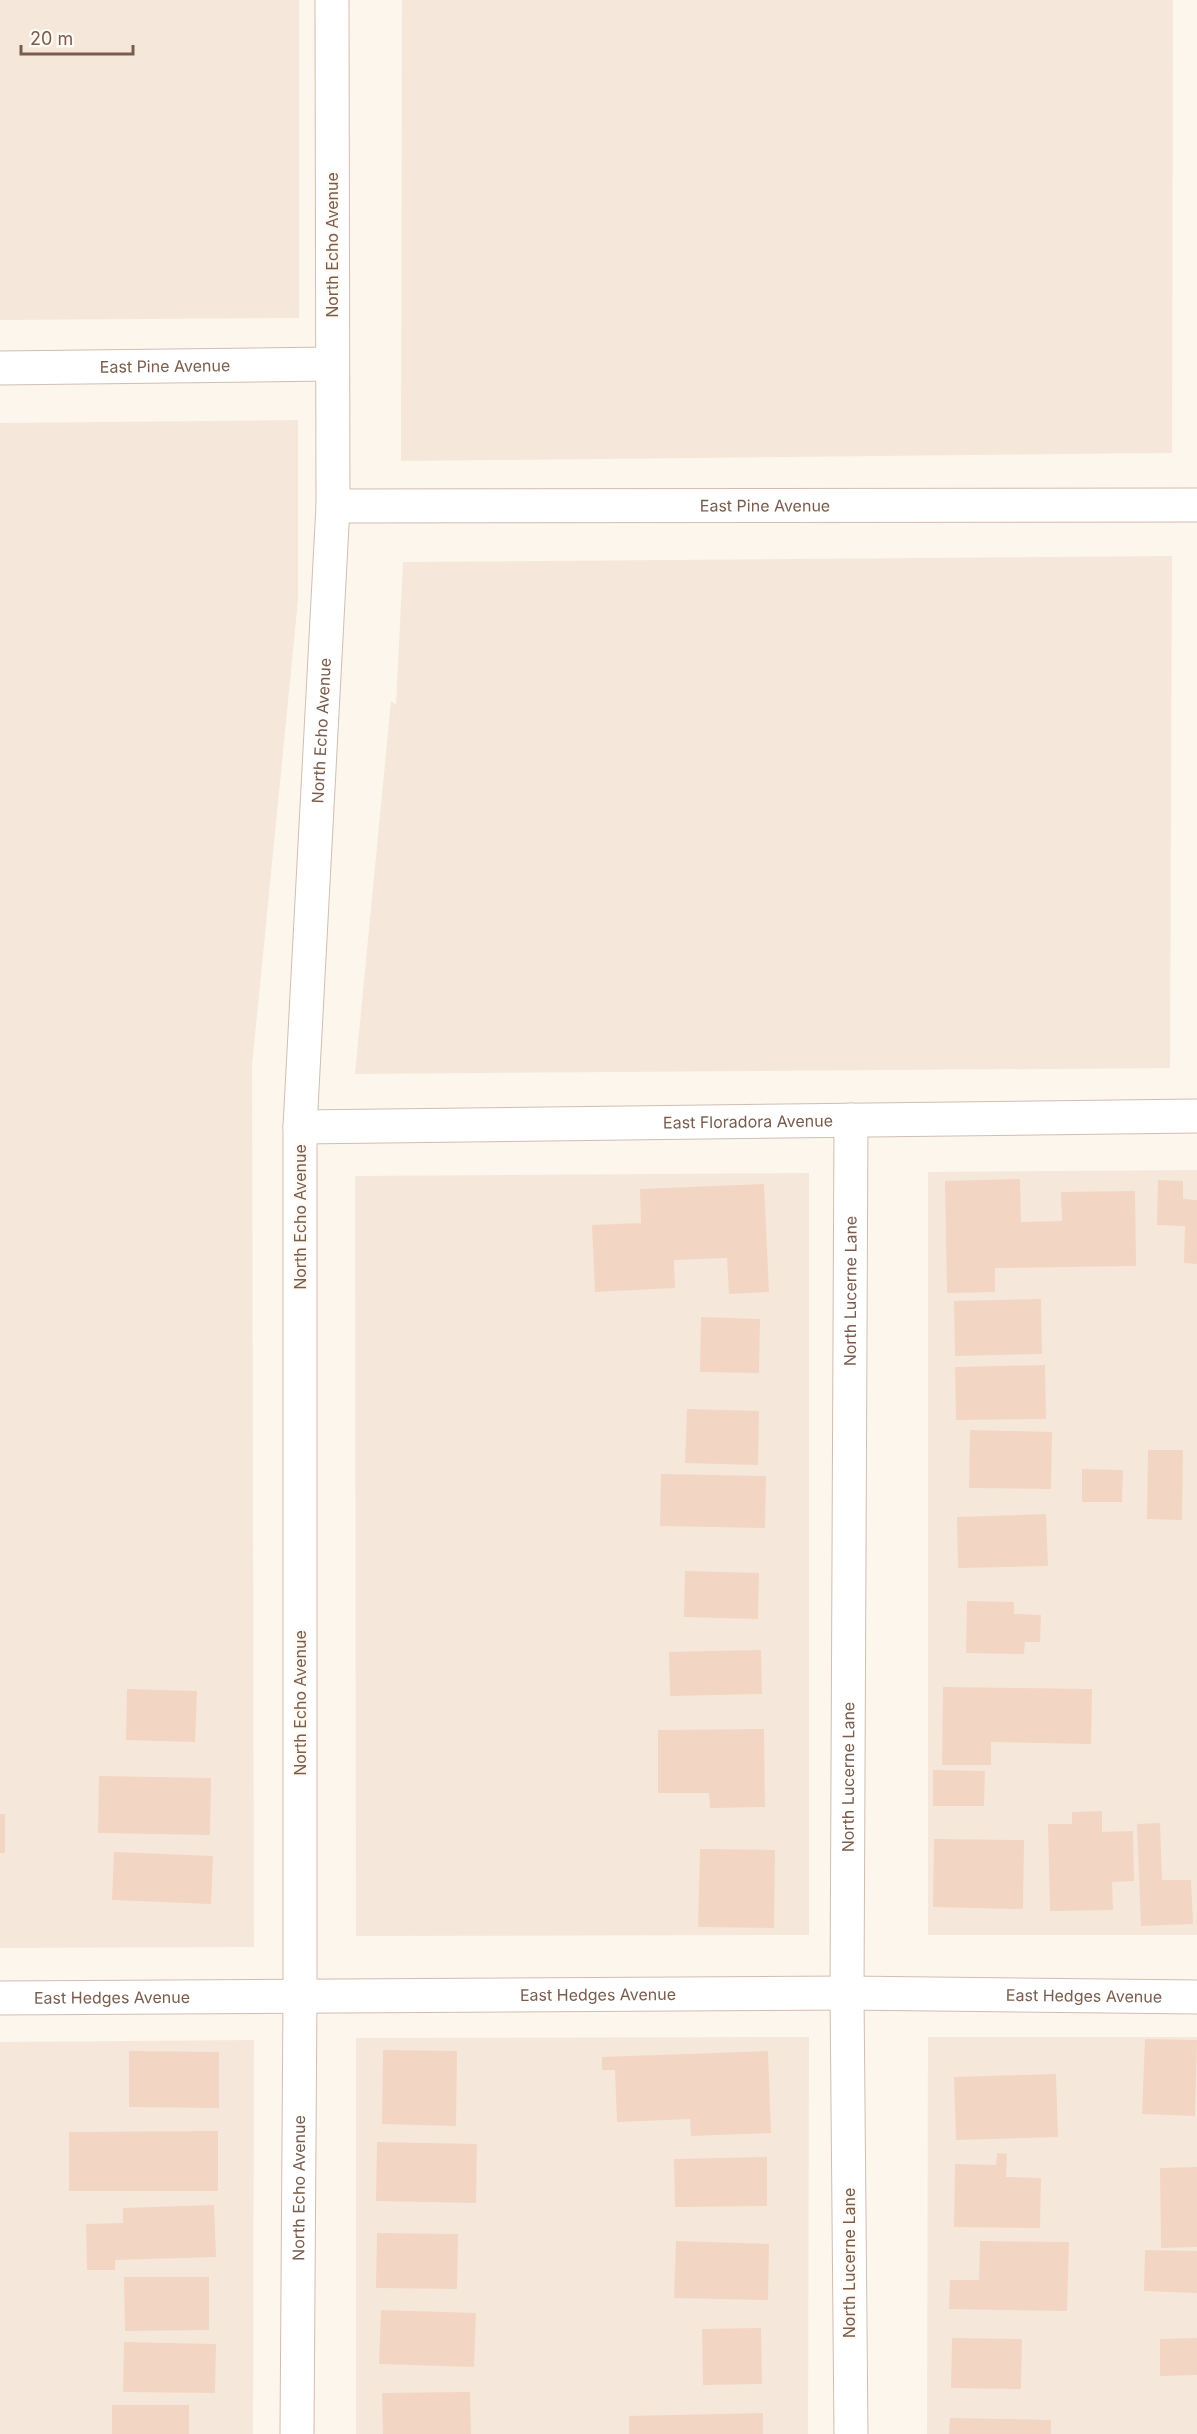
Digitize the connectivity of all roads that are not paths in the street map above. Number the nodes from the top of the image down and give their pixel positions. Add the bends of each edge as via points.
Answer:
1 (332, 0) edge
2 (331, 364) junction
3 (0, 368) edge
4 (1197, 505) edge
5 (333, 506) junction
6 (1197, 1116) edge
7 (851, 1120) junction
8 (300, 1127) junction
9 (847, 1993) junction
10 (300, 1995) junction
11 (1197, 1996) edge
12 (0, 1998) edge
13 (297, 2434) edge
14 (851, 2434) edge

1 - 2 street, North Echo Avenue
2 - 3 street, East Pine Avenue
2 - 5 street, North Echo Avenue
4 - 5 street, East Pine Avenue
5 - 8 street, North Echo Avenue
6 - 7 street, East Floradora Avenue
7 - 8 street, East Floradora Avenue
7 - 9 street, North Lucerne Lane
8 - 10 street, North Echo Avenue
9 - 10 street, East Hedges Avenue
9 - 11 street, East Hedges Avenue
9 - 14 street, North Lucerne Lane
10 - 12 street, East Hedges Avenue
10 - 13 street, North Echo Avenue

